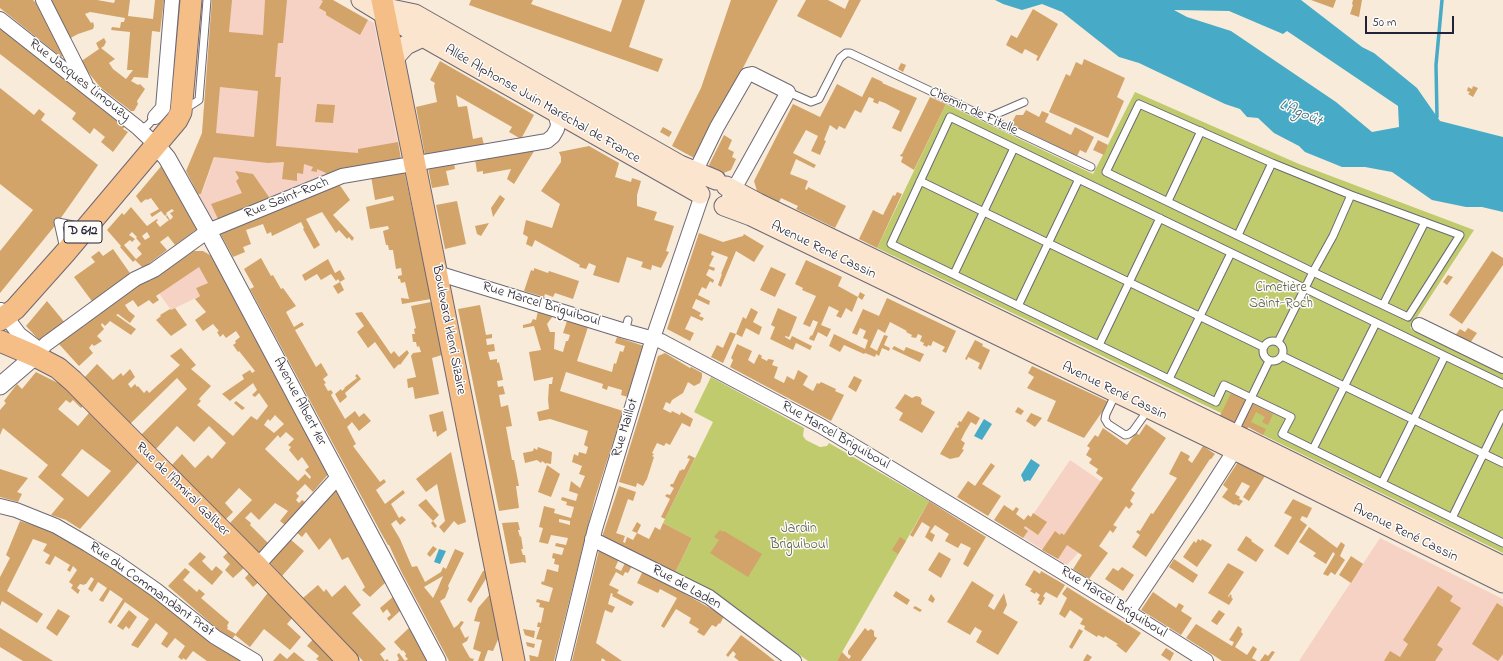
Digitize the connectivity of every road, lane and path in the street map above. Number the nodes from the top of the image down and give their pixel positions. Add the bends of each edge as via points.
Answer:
1 (43, 0) edge
2 (172, 0) edge
3 (191, 0) edge
4 (207, 0) edge
5 (388, 7) edge
6 (0, 19) edge
7 (424, 37) junction
8 (394, 58) junction
9 (87, 87) junction
10 (788, 92) junction
11 (1024, 102) dead end
12 (181, 112) junction
13 (155, 117) junction
14 (987, 118) junction
15 (559, 120) junction
16 (137, 127) junction
17 (1201, 132) junction
18 (156, 145) junction
19 (1014, 148) junction
20 (415, 163) junction
21 (1272, 163) junction
22 (1091, 167) dead end
23 (1079, 179) junction
24 (920, 181) junction
25 (710, 186) junction
26 (1351, 195) junction
27 (1168, 201) junction
28 (984, 211) junction
29 (1160, 218) junction
30 (1425, 222) junction
31 (208, 231) junction
32 (1238, 235) junction
33 (1048, 243) junction
34 (1231, 253) junction
35 (1313, 272) junction
36 (437, 273) junction
37 (954, 274) junction
38 (1130, 282) junction
39 (1305, 288) junction
40 (1383, 305) junction
41 (1018, 306) junction
42 (2, 315) edge
43 (1200, 316) junction
44 (1376, 322) junction
45 (1419, 325) dead end
46 (653, 338) junction
47 (1278, 342) junction
48 (0, 344) edge
49 (1099, 345) junction
50 (1263, 347) junction
51 (38, 353) junction
52 (1282, 356) junction
53 (1445, 356) junction
54 (1269, 361) junction
55 (1503, 366) edge
56 (1085, 369) junction
57 (1169, 379) junction
58 (1503, 384) edge
59 (0, 386) edge
60 (1344, 386) junction
61 (1116, 393) junction
62 (1251, 398) junction
63 (1152, 402) junction
64 (1503, 414) edge
65 (1414, 420) junction
66 (1236, 440) junction
67 (1313, 449) junction
68 (1483, 454) junction
69 (1503, 463) edge
70 (339, 476) junction
71 (1382, 483) junction
72 (0, 506) edge
73 (1452, 518) junction
74 (1424, 535) junction
75 (592, 539) junction
76 (1503, 543) edge
77 (257, 566) junction
78 (1503, 566) edge
79 (1503, 582) edge
80 (1128, 612) junction
81 (255, 661) edge
82 (348, 661) edge
83 (438, 661) edge
84 (514, 661) edge
85 (563, 661) edge
86 (794, 661) edge
87 (1206, 661) edge

1 - 9 street
2 - 13 street via 163,108
3 - 12 main road, D 612
4 - 12 lane via 198,100
5 - 7 main road, Allée Alphonse Juin Maréchal de France
5 - 8 main road, Boulevard Henri Sizaire
5 - 25 main road, Allée Alphonse Juin Maréchal de France
6 - 9 street, Rue Jacques Limouzy
7 - 8 main road via 406,45
7 - 15 main road, Allée Alphonse Juin Maréchal de France
8 - 20 main road, Boulevard Henri Sizaire
9 - 16 street, Rue Jacques Limouzy
10 - 14 lane, Chemin de Fitelle via 815,102 821,97 840,58 850,53
10 - 25 street
10 - 25 street via 752,74 747,75 721,120
11 - 14 lane
12 - 18 main road, D 612
13 - 16 lane via 145,127
13 - 18 lane
14 - 22 lane, Chemin de Fitelle
15 - 20 street, Rue Saint-Roch via 557,129 547,141
15 - 25 main road, Allée Alphonse Juin Maréchal de France via 584,134
16 - 18 street, Rue Jacques Limouzy
17 - 21 lane
17 - 27 lane
17 - 27 lane via 1139,104 1106,172
18 - 31 street, Avenue Albert 1er via 167,158
18 - 42 main road, D 612 via 15,309
19 - 23 lane
19 - 24 lane via 950,117
19 - 28 lane
20 - 31 street, Rue Saint-Roch via 342,176
20 - 36 main road, Boulevard Henri Sizaire
21 - 26 lane
21 - 32 lane
23 - 29 lane
23 - 33 lane
24 - 28 lane
24 - 37 lane via 891,244
25 - 46 street, Rue Maillot
25 - 56 main road, Avenue René Cassin via 758,203
26 - 30 lane
26 - 35 lane via 1333,236
27 - 32 lane
28 - 33 lane
28 - 37 lane
29 - 34 lane
29 - 38 lane
30 - 40 lane
30 - 40 lane via 1460,235 1408,317
31 - 51 street, Rue Saint-Roch via 154,270 135,279
31 - 70 street, Avenue Albert 1er
32 - 35 lane
33 - 38 lane
33 - 41 lane
34 - 39 lane
34 - 43 lane
35 - 39 lane
35 - 40 lane
36 - 46 street, Rue Marcel Briguiboul via 626,326
36 - 84 main road, Boulevard Henri Sizaire
37 - 41 lane
38 - 43 lane
38 - 49 lane
39 - 44 lane
39 - 47 lane
41 - 49 lane
42 - 48 street
42 - 51 street, Rue de l'Amiral Galiber
43 - 50 lane
43 - 57 lane
44 - 53 lane
44 - 60 lane
45 - 55 street
46 - 75 street, Rue Maillot
46 - 80 street, Rue Marcel Briguiboul via 821,426
47 - 50 lane via 1272,341
47 - 52 lane via 1282,347
48 - 51 main road, Rue de l'Amiral Galiber
49 - 57 lane
50 - 54 lane via 1264,357
51 - 59 street
51 - 77 main road, Rue de l'Amiral Galiber via 74,381
52 - 54 lane via 1275,361
52 - 60 lane
53 - 58 lane
53 - 65 lane
54 - 62 lane
56 - 61 main road, Avenue René Cassin
56 - 63 main road, Avenue René Cassin
57 - 62 lane via 1216,402 1224,385
60 - 65 lane
60 - 67 lane
61 - 63 main road, Avenue René Cassin
61 - 63 lane via 1105,419 1108,424 1125,435 1133,431
62 - 66 lane
62 - 67 lane via 1290,416 1282,434
63 - 66 main road, Avenue René Cassin
64 - 68 lane
65 - 68 lane
65 - 71 lane
66 - 74 main road, Avenue René Cassin
66 - 80 street via 1199,506
67 - 71 lane
68 - 69 lane
68 - 73 lane
70 - 77 street
70 - 83 street, Avenue Albert 1er
71 - 73 lane
72 - 81 street, Rue du Commandant Prat via 56,526 105,554 172,602 215,637
73 - 76 lane
74 - 78 main road, Avenue René Cassin
74 - 79 main road, Avenue René Cassin
75 - 85 street, Rue Maillot
75 - 86 street, Rue de Laden via 710,597
77 - 82 main road, Rue de l'Amiral Galiber
80 - 87 street, Rue Marcel Briguiboul

